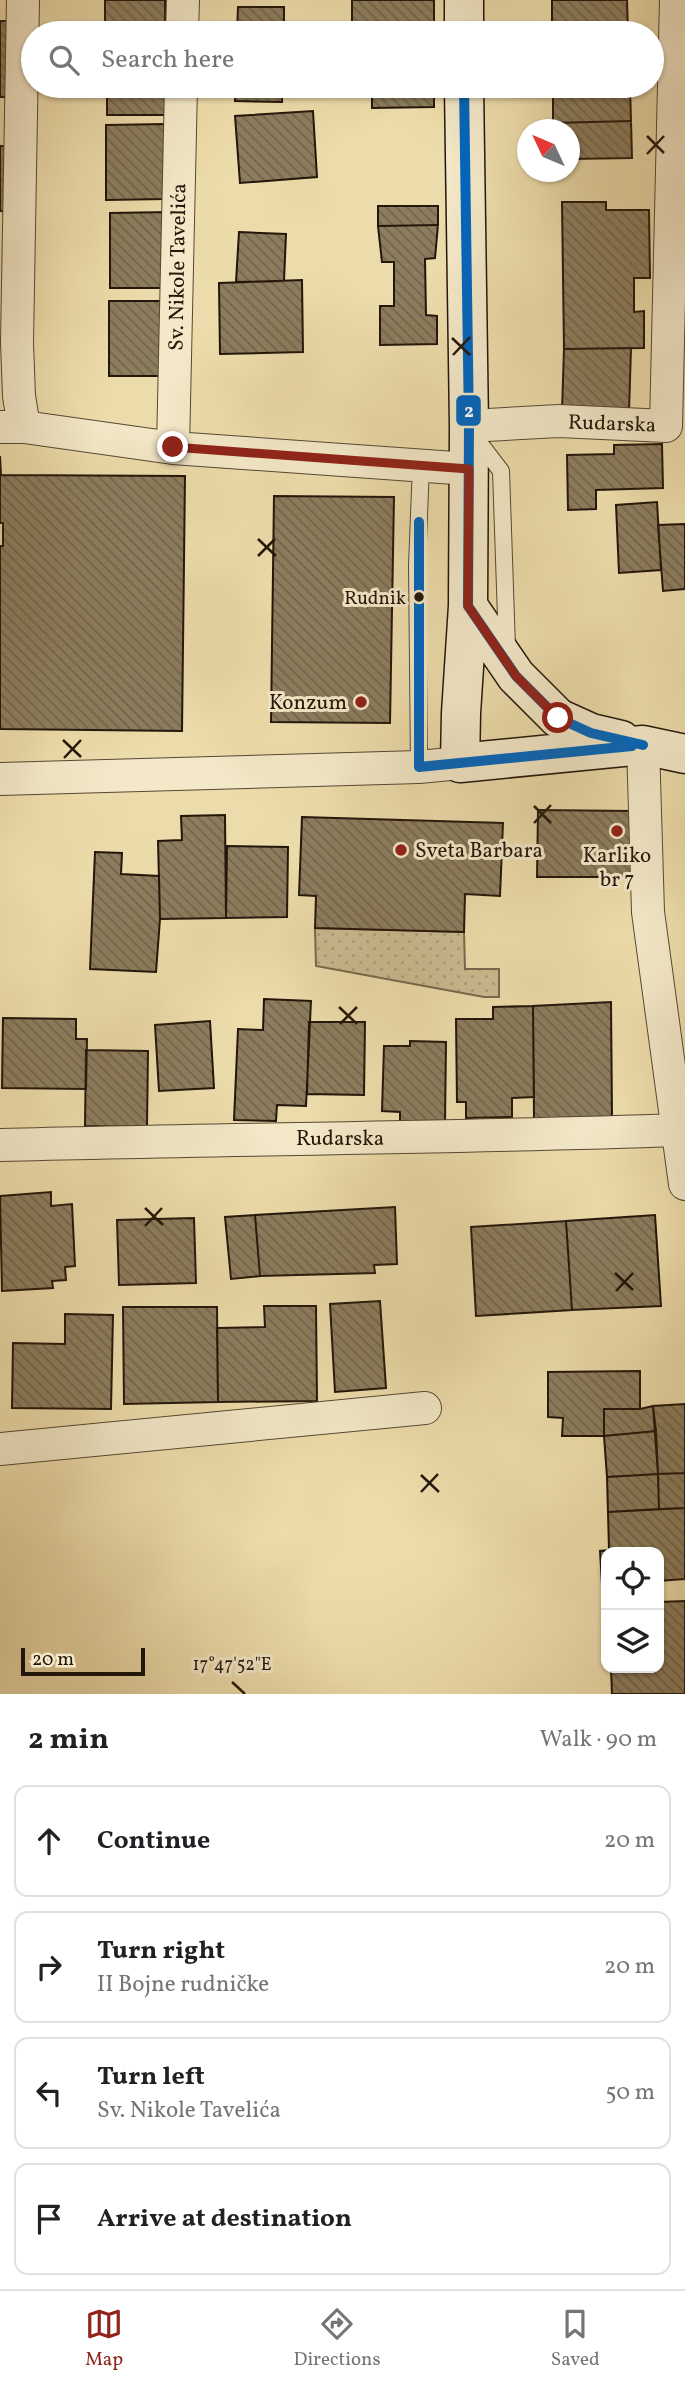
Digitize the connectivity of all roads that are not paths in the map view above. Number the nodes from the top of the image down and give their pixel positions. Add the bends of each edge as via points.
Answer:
1 (23, 0) edge
2 (183, 0) edge
3 (464, 0) edge
4 (676, 0) edge
5 (182, 21) edge
6 (464, 21) edge
7 (181, 98) edge
8 (464, 98) edge
9 (10, 115) edge
10 (12, 427) edge
11 (469, 428) junction
12 (173, 447) junction
13 (421, 465) junction
14 (469, 469) junction
15 (468, 606) junction
16 (516, 676) junction
17 (643, 745) junction
18 (685, 754) edge
19 (460, 763) junction
20 (419, 767) junction
21 (0, 779) edge
22 (679, 1130) junction
23 (0, 1145) edge
24 (685, 1184) edge
25 (425, 1408) dead end
26 (0, 1450) edge

1 - 9 street
2 - 5 street
3 - 6 street
4 - 11 street, Rudarska via 666,426 559,421
7 - 12 street, Sv. Nikole Tavelića
8 - 11 street
9 - 10 street via 19,396
10 - 12 street
11 - 14 street
11 - 16 lane via 501,471 506,642
12 - 13 street
13 - 14 street
13 - 20 lane
14 - 15 street
15 - 16 street
15 - 19 street
16 - 17 street via 558,718 591,733
17 - 18 street
17 - 19 street
17 - 22 street via 648,912
19 - 20 street
20 - 21 street
22 - 23 street, Rudarska
22 - 24 street
25 - 26 street

